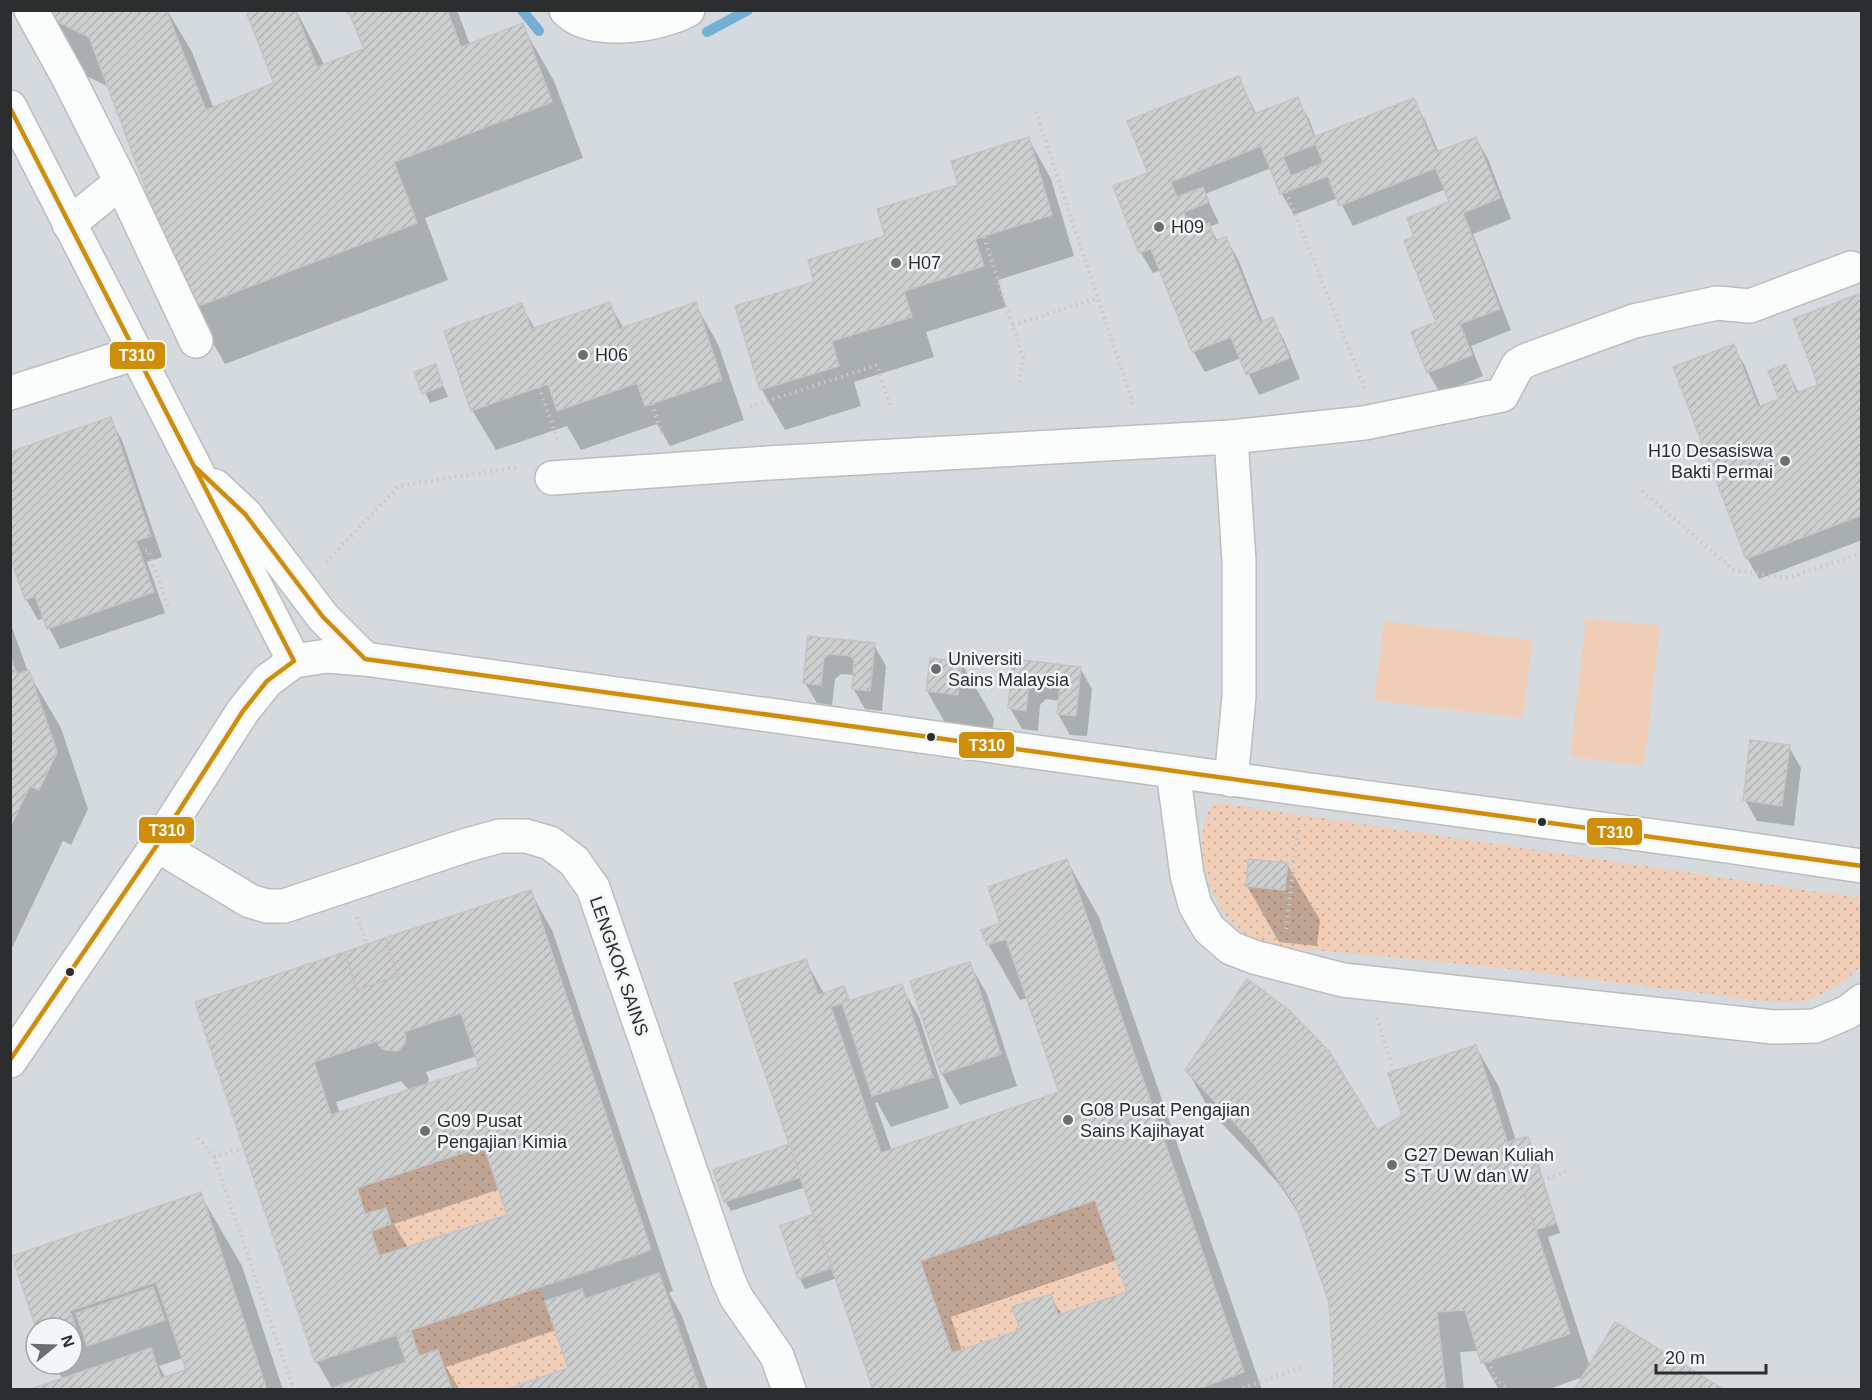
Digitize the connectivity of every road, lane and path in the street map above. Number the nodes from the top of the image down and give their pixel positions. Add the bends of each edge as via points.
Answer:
1 (31, 10) edge
2 (566, 10) edge
3 (688, 10) edge
4 (10, 107) edge
5 (1036, 112) dead end
6 (122, 182) junction
7 (1286, 192) dead end
8 (69, 224) junction
9 (984, 237) dead end
10 (1851, 268) dead end
11 (1098, 298) junction
12 (1013, 325) junction
13 (196, 341) dead end
14 (135, 353) junction
15 (1020, 382) dead end
16 (539, 387) dead end
17 (10, 393) edge
18 (652, 404) dead end
19 (750, 407) dead end
20 (891, 409) dead end
21 (1377, 420) junction
22 (556, 436) dead end
23 (662, 436) dead end
24 (1231, 437) junction
25 (1145, 442) junction
26 (196, 468) junction
27 (552, 478) joint
28 (1642, 491) dead end
29 (140, 553) dead end
30 (1862, 553) edge
31 (328, 560) dead end
32 (168, 606) dead end
33 (364, 659) junction
34 (294, 660) junction
35 (1202, 775) junction
36 (1303, 789) junction
37 (157, 845) junction
38 (1862, 866) edge
39 (360, 926) dead end
40 (1285, 935) dead end
41 (367, 945) dead end
42 (1862, 1001) edge
43 (1383, 1036) dead end
44 (10, 1061) edge
45 (1394, 1071) dead end
46 (198, 1138) dead end
47 (244, 1148) dead end
48 (214, 1157) junction
49 (1571, 1170) dead end
50 (1542, 1180) dead end
51 (1488, 1361) dead end
52 (1304, 1366) dead end
53 (294, 1389) edge
54 (789, 1389) edge
55 (1238, 1389) edge
56 (1508, 1389) edge

1 - 6 street
2 - 3 street via 574,19 620,28 675,18
4 - 8 street
5 - 11 path
6 - 8 street
6 - 13 street
7 - 21 path
8 - 14 street
9 - 12 path
10 - 21 street via 1750,306 1717,303 1634,321 1518,365 1502,395
11 - 12 path
11 - 25 path
12 - 15 path via 1023,358
14 - 17 street
14 - 26 street
16 - 22 path
18 - 23 path
19 - 20 path via 877,365
21 - 24 street
24 - 25 street
24 - 35 street via 1239,561 1239,697
25 - 27 street
26 - 33 street via 245,514 323,617
26 - 34 street
27 - 31 path via 527,465 399,486
28 - 30 path via 1734,570 1788,578
29 - 32 path via 148,550
33 - 34 street via 327,656
33 - 35 street
34 - 37 street via 267,681 243,711
35 - 36 street
35 - 42 street via 1184,844 1195,905 1209,929 1231,948 1254,957 1326,977 1773,1027 1815,1026 1848,1012
36 - 38 street
36 - 40 path
37 - 44 street
37 - 54 street, LENGKOK SAINS via 250,901 267,906 284,906 500,836 526,836 550,843 574,861 592,888 728,1279 777,1356
39 - 41 path
43 - 45 path
46 - 48 path
47 - 48 path
48 - 53 path
49 - 50 path
51 - 56 path via 1495,1378
52 - 55 path

